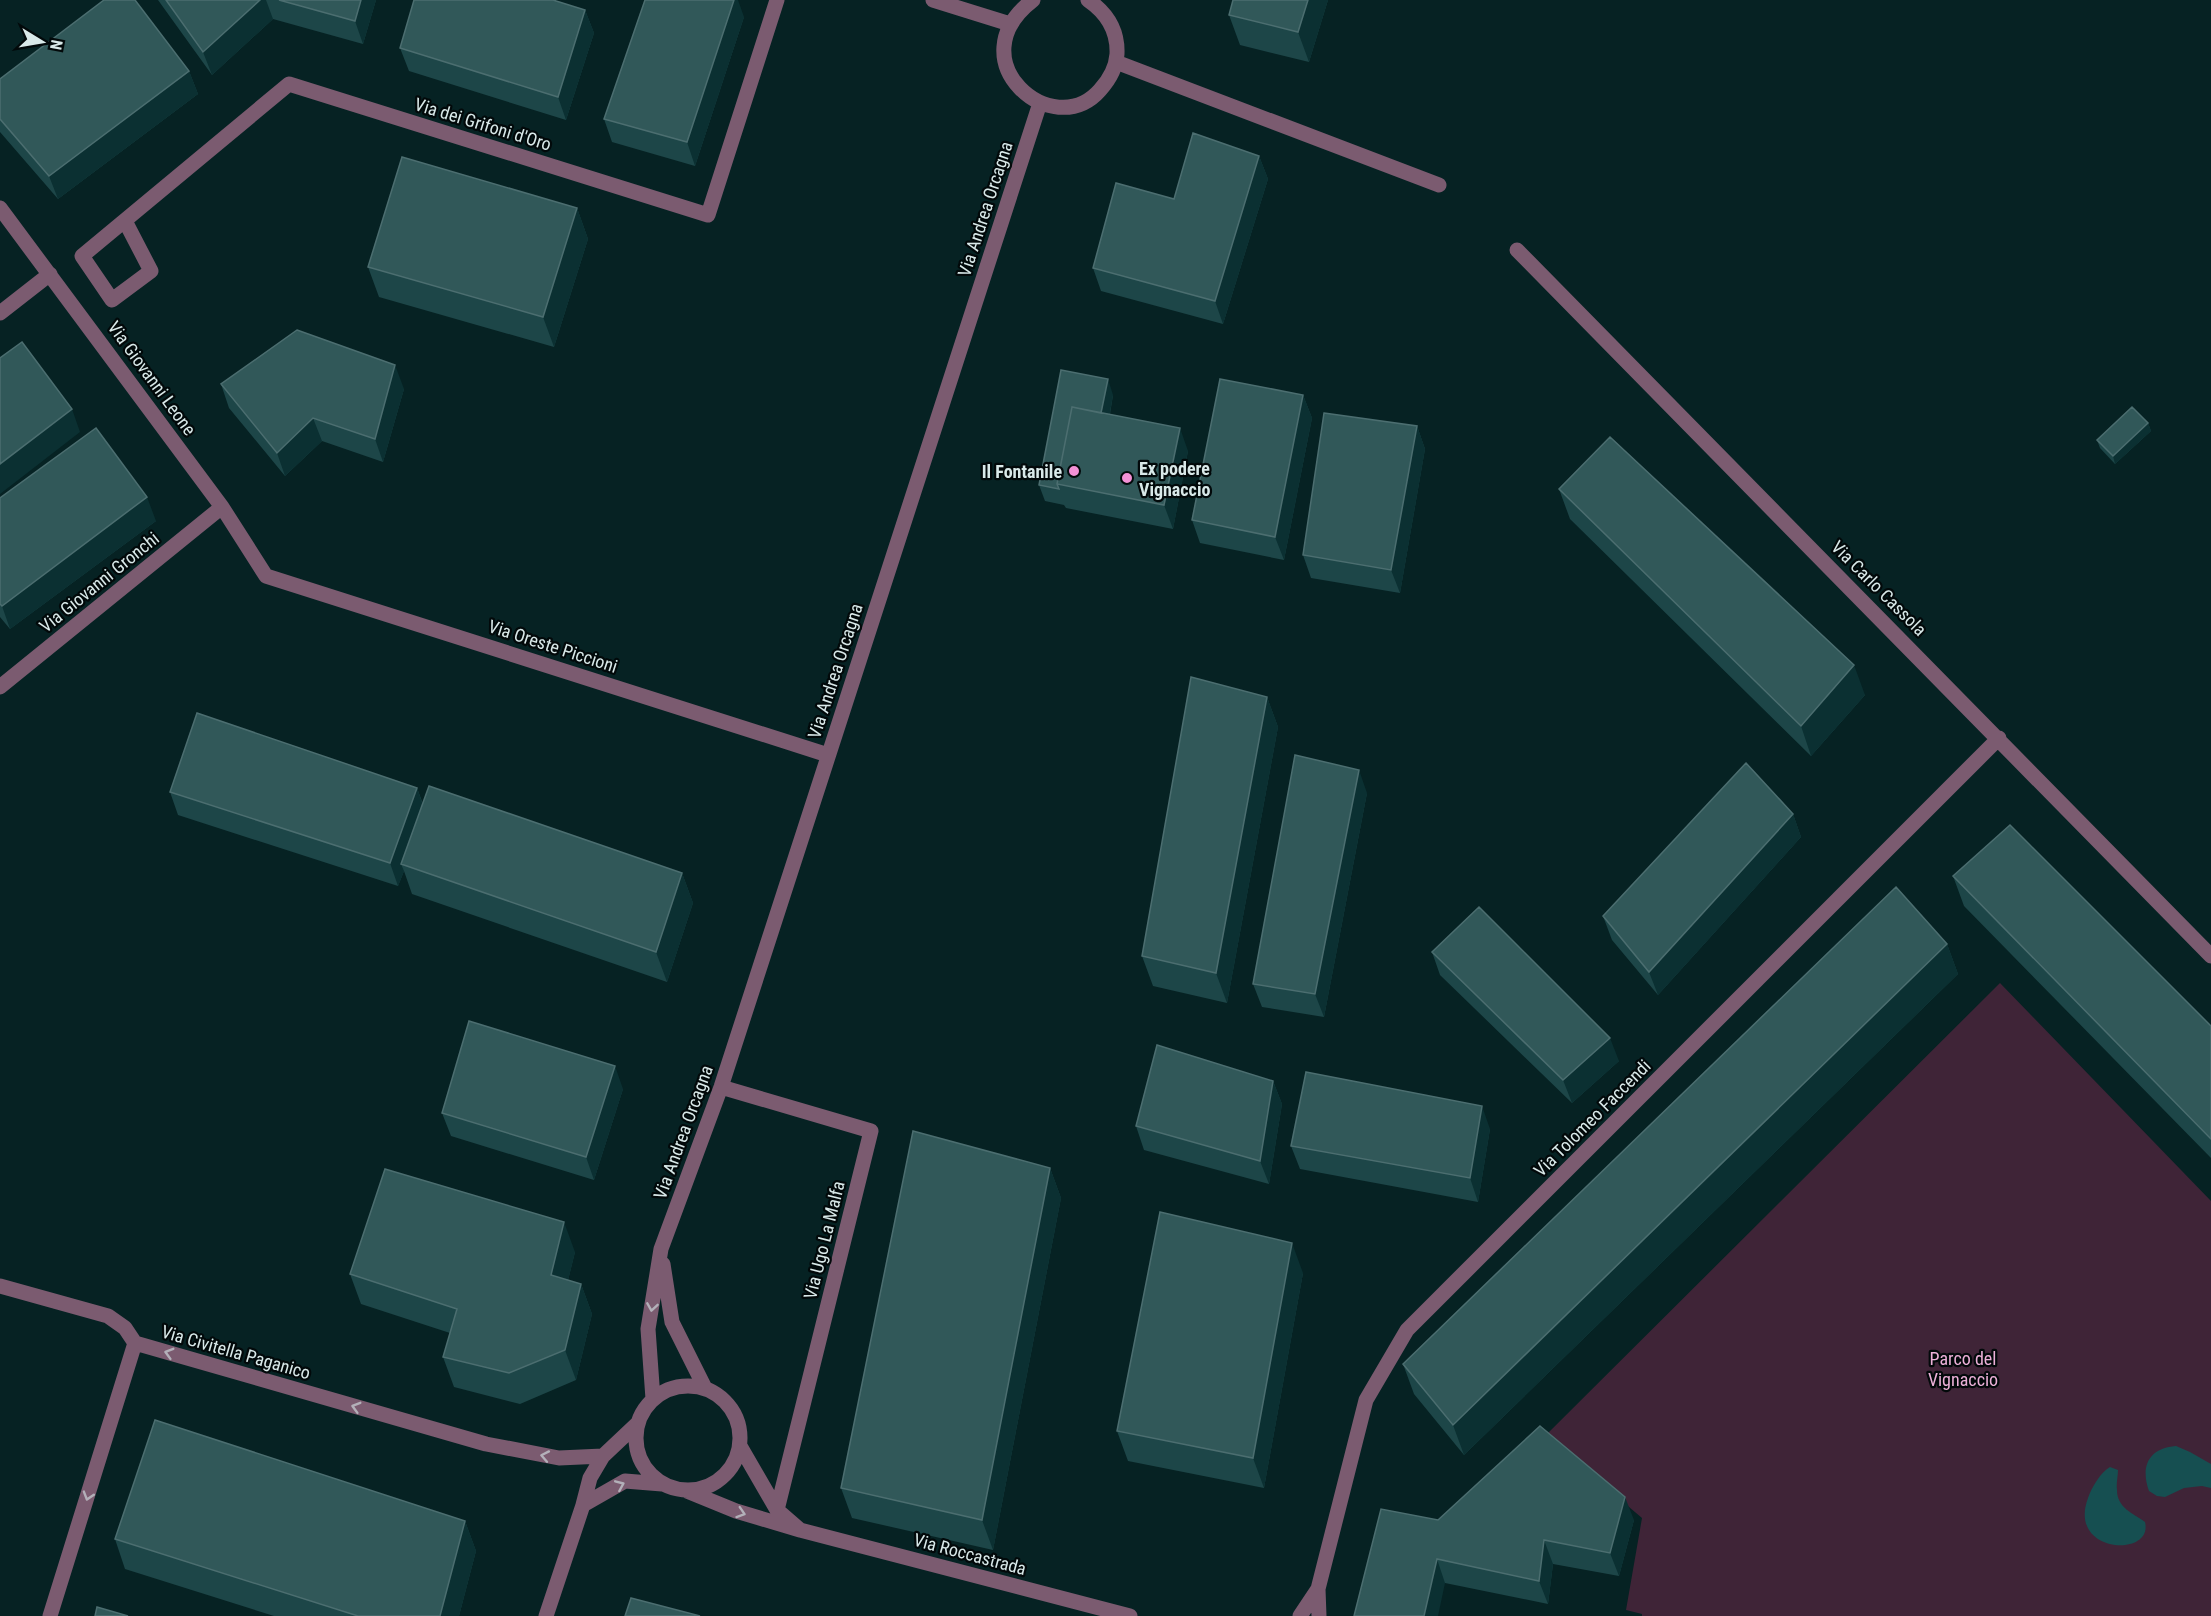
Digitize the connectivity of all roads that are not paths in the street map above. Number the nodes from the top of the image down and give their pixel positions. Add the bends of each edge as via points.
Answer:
1 (777, 0) edge
2 (933, 0) edge
3 (1033, 0) edge
4 (1088, 0) edge
5 (1010, 24) junction
6 (1116, 62) junction
7 (1040, 103) junction
8 (1439, 185) dead end
9 (0, 208) edge
10 (125, 221) junction
11 (1517, 250) dead end
12 (51, 274) junction
13 (0, 313) edge
14 (222, 507) junction
15 (266, 576) joint
16 (0, 687) edge
17 (1999, 738) junction
18 (828, 755) junction
19 (2211, 956) edge
20 (721, 1088) junction
21 (661, 1249) junction
22 (0, 1286) edge
23 (135, 1343) junction
24 (705, 1388) junction
25 (653, 1399) junction
26 (638, 1423) junction
27 (740, 1446) junction
28 (603, 1456) junction
29 (663, 1484) junction
30 (687, 1491) junction
31 (583, 1505) junction
32 (777, 1510) junction
33 (800, 1530) junction
34 (1318, 1589) junction
35 (50, 1616) edge
36 (546, 1616) edge
37 (1130, 1616) edge
38 (1300, 1616) edge
39 (1319, 1616) edge

1 - 10 street, Via dei Grifoni d'Oro via 708,215 289,84
2 - 5 street
3 - 5 street
4 - 6 street via 1101,8 1112,24
5 - 7 street via 1004,42 1011,79
6 - 7 street via 1109,80 1096,95 1079,104 1059,107
6 - 8 street
7 - 18 street, Via Andrea Orcagna
9 - 12 street, Via Giovanni Leone
10 - 10 street, Via dei Grifoni d'Oro via 82,256 112,300 151,271
11 - 17 street, Via Carlo Cassola
12 - 13 street
12 - 14 street, Via Giovanni Leone
14 - 15 street, Via Giovanni Leone
14 - 16 street, Via Giovanni Gronchi
15 - 18 street, Via Oreste Piccioni
17 - 19 street, Via Carlo Cassola
17 - 34 street, Via Tolomeo Faccendi via 1407,1330 1366,1400
18 - 20 street, Via Andrea Orcagna
20 - 21 street, Via Andrea Orcagna
20 - 32 street, Via Ugo La Malfa via 871,1131
21 - 24 street, Via Andrea Orcagna via 672,1322
21 -> 25 street, Via Andrea Orcagna via 648,1329
22 - 23 street via 108,1316 125,1328
28 -> 23 street, Via Civitella Paganico via 559,1458 486,1444
23 -> 35 street, Via Civitella Paganico
24 - 25 street via 678,1386
24 - 27 street, Via Andrea Orcagna via 729,1404 737,1417
25 - 26 street
26 - 28 street
26 - 29 street via 636,1441 640,1458 648,1473
27 - 30 street via 721,1478 702,1489
27 - 32 street, Via Roccastrada
28 - 31 street via 590,1478
29 - 30 street
31 -> 29 street via 625,1481
30 -> 33 street, Via Roccastrada
31 - 36 street
32 - 33 street, Via Roccastrada
33 - 37 street, Via Roccastrada
34 - 38 street, Via Tolomeo Faccendi
34 - 39 street, Via Tolomeo Faccendi

